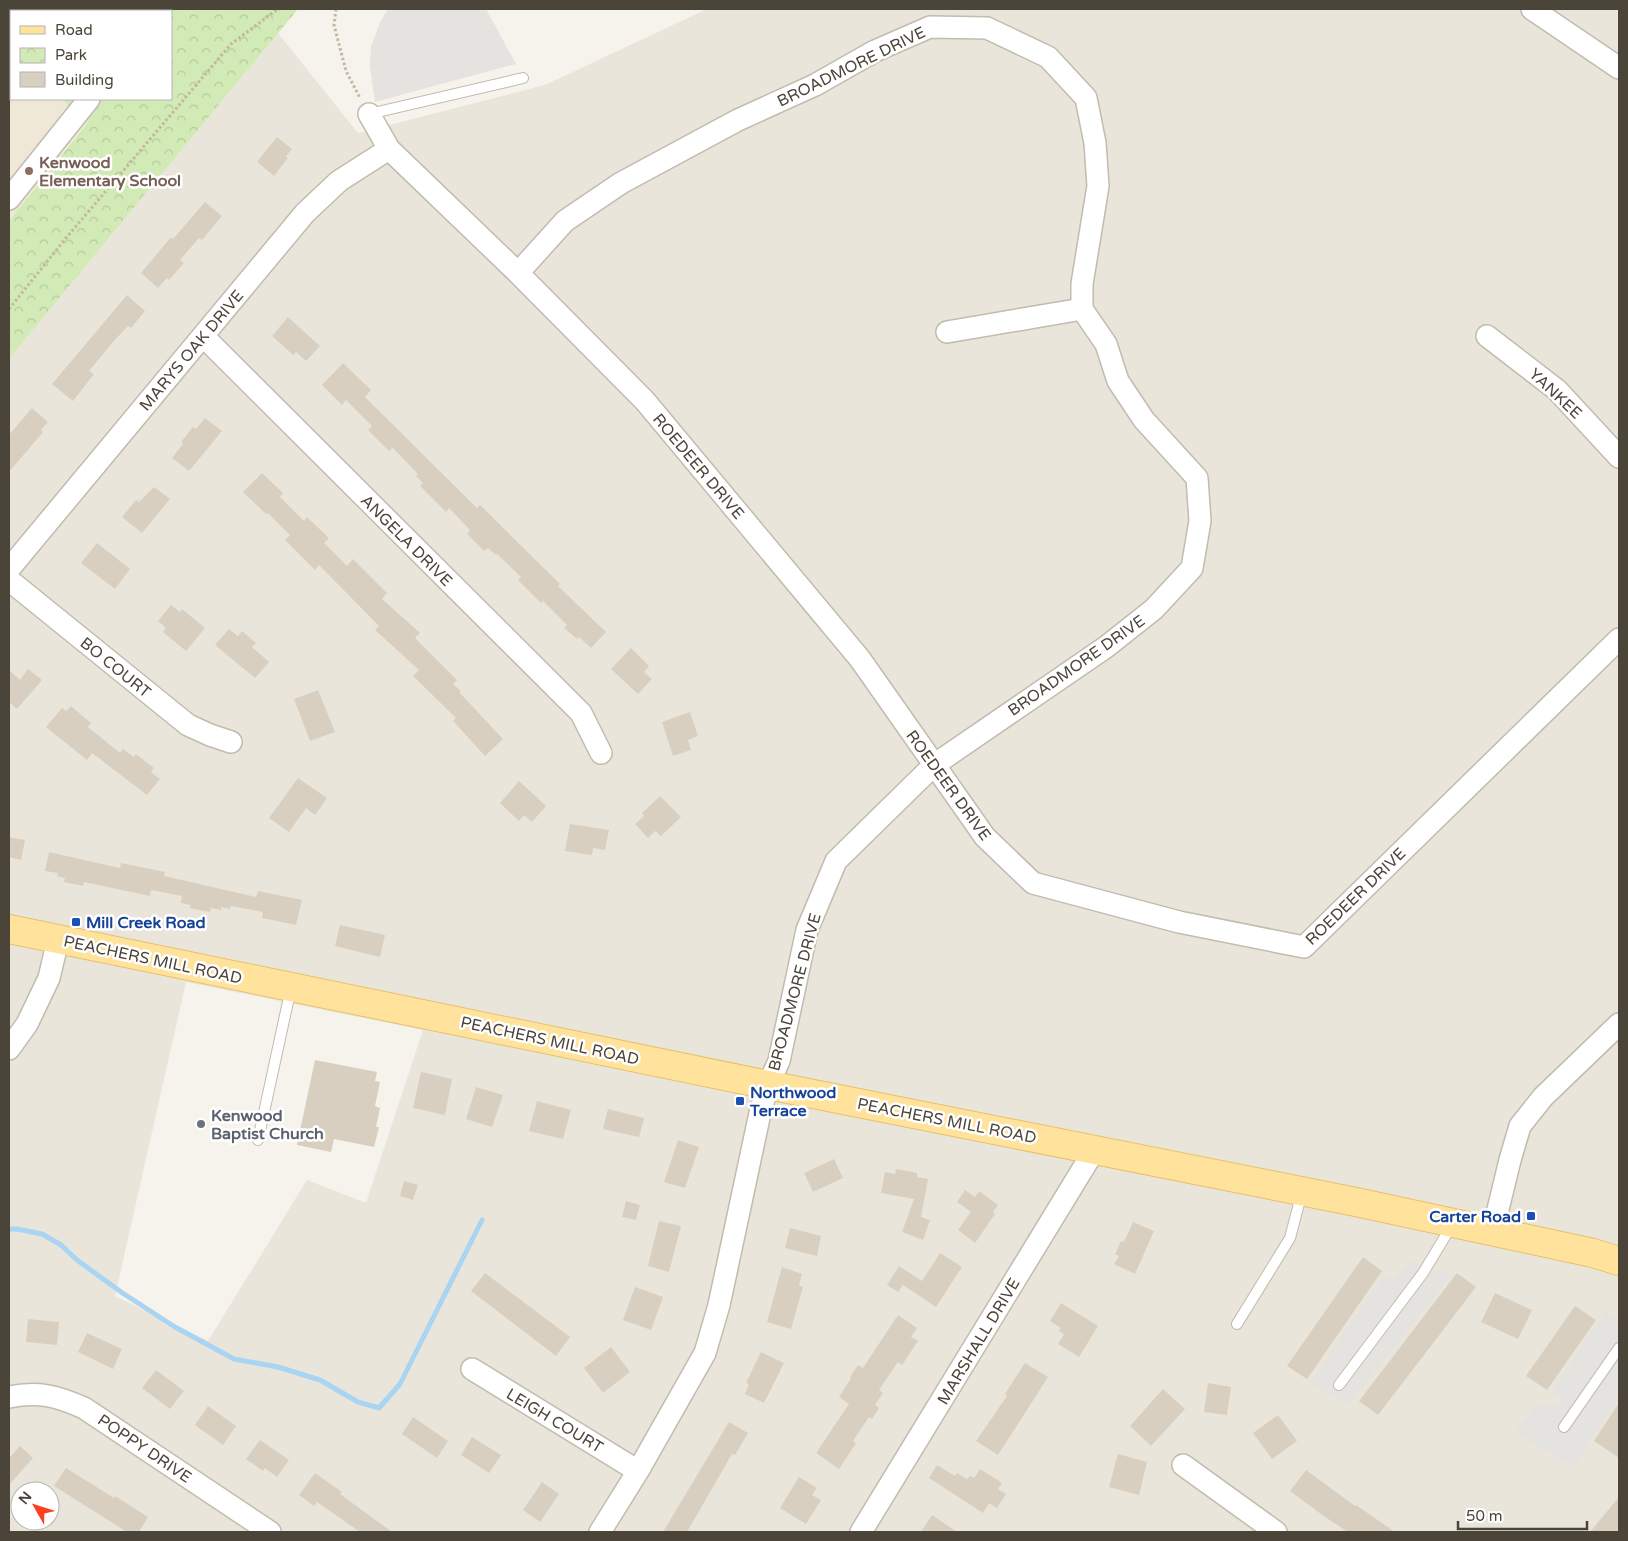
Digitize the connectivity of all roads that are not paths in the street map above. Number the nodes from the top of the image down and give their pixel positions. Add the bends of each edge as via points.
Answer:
1 (1532, 9) edge
2 (1619, 68) edge
3 (522, 78) dead end
4 (88, 100) edge
5 (369, 114) joint
6 (389, 149) junction
7 (9, 199) edge
8 (518, 273) junction
9 (1082, 309) junction
10 (947, 332) dead end
11 (203, 336) junction
12 (1487, 336) dead end
13 (1619, 457) edge
14 (9, 569) edge
15 (9, 580) edge
16 (1619, 639) edge
17 (231, 742) dead end
18 (601, 752) dead end
19 (934, 765) junction
20 (9, 929) edge
21 (58, 940) junction
22 (292, 987) junction
23 (1619, 1024) edge
24 (9, 1049) edge
25 (768, 1085) junction
26 (258, 1140) dead end
27 (1095, 1149) junction
28 (1302, 1191) junction
29 (1454, 1222) junction
30 (1493, 1230) junction
31 (1619, 1262) edge
32 (1237, 1324) dead end
33 (1619, 1348) edge
34 (472, 1369) dead end
35 (1339, 1385) dead end
36 (9, 1397) edge
37 (1564, 1427) dead end
38 (1183, 1465) dead end
39 (638, 1471) junction
40 (270, 1532) edge
41 (600, 1532) edge
42 (862, 1532) edge
43 (1276, 1532) edge

1 - 2 street
3 - 5 lane
4 - 7 street
5 - 6 street, ROEDEER DRIVE
6 - 8 street, ROEDEER DRIVE
6 - 11 street, MARYS OAK DRIVE via 339,181 305,213
8 - 9 street, BROADMORE DRIVE via 565,221 621,183 738,120 815,85 875,51 930,28 987,28 1048,57 1086,98 1095,143 1098,186 1084,274
8 - 19 street, ROEDEER DRIVE via 645,401 860,659
9 - 10 street
9 - 19 street, BROADMORE DRIVE via 1106,344 1118,381 1139,412 1197,478 1200,521 1192,568 1154,609 1106,647
11 - 14 street, MARYS OAK DRIVE
11 - 18 street, ANGELA DRIVE via 581,714
12 - 13 street, YANKEE via 1557,390
15 - 17 street, BO COURT via 188,725
16 - 19 street, ROEDEER DRIVE via 1304,947 1179,922 1033,883 985,837
19 - 25 street, BROADMORE DRIVE via 836,861 807,930 779,1060
20 - 21 main road, PEACHERS MILL ROAD
21 - 22 main road, PEACHERS MILL ROAD
21 - 24 street via 49,978 27,1024
22 - 25 main road, PEACHERS MILL ROAD
22 - 26 lane
23 - 30 street via 1543,1097 1520,1126
25 - 27 main road, PEACHERS MILL ROAD
25 - 39 street via 709,1340 690,1382
27 - 28 main road, PEACHERS MILL ROAD
27 - 42 street, MARSHALL DRIVE
28 - 29 main road, PEACHERS MILL ROAD
28 - 32 lane via 1290,1238
29 - 30 main road, PEACHERS MILL ROAD
29 - 35 lane via 1423,1273
30 - 31 main road, PEACHERS MILL ROAD
33 - 37 lane
34 - 39 street, LEIGH COURT
36 - 40 street, POPPY DRIVE via 43,1395 63,1398 84,1408
38 - 43 street
39 - 41 street

